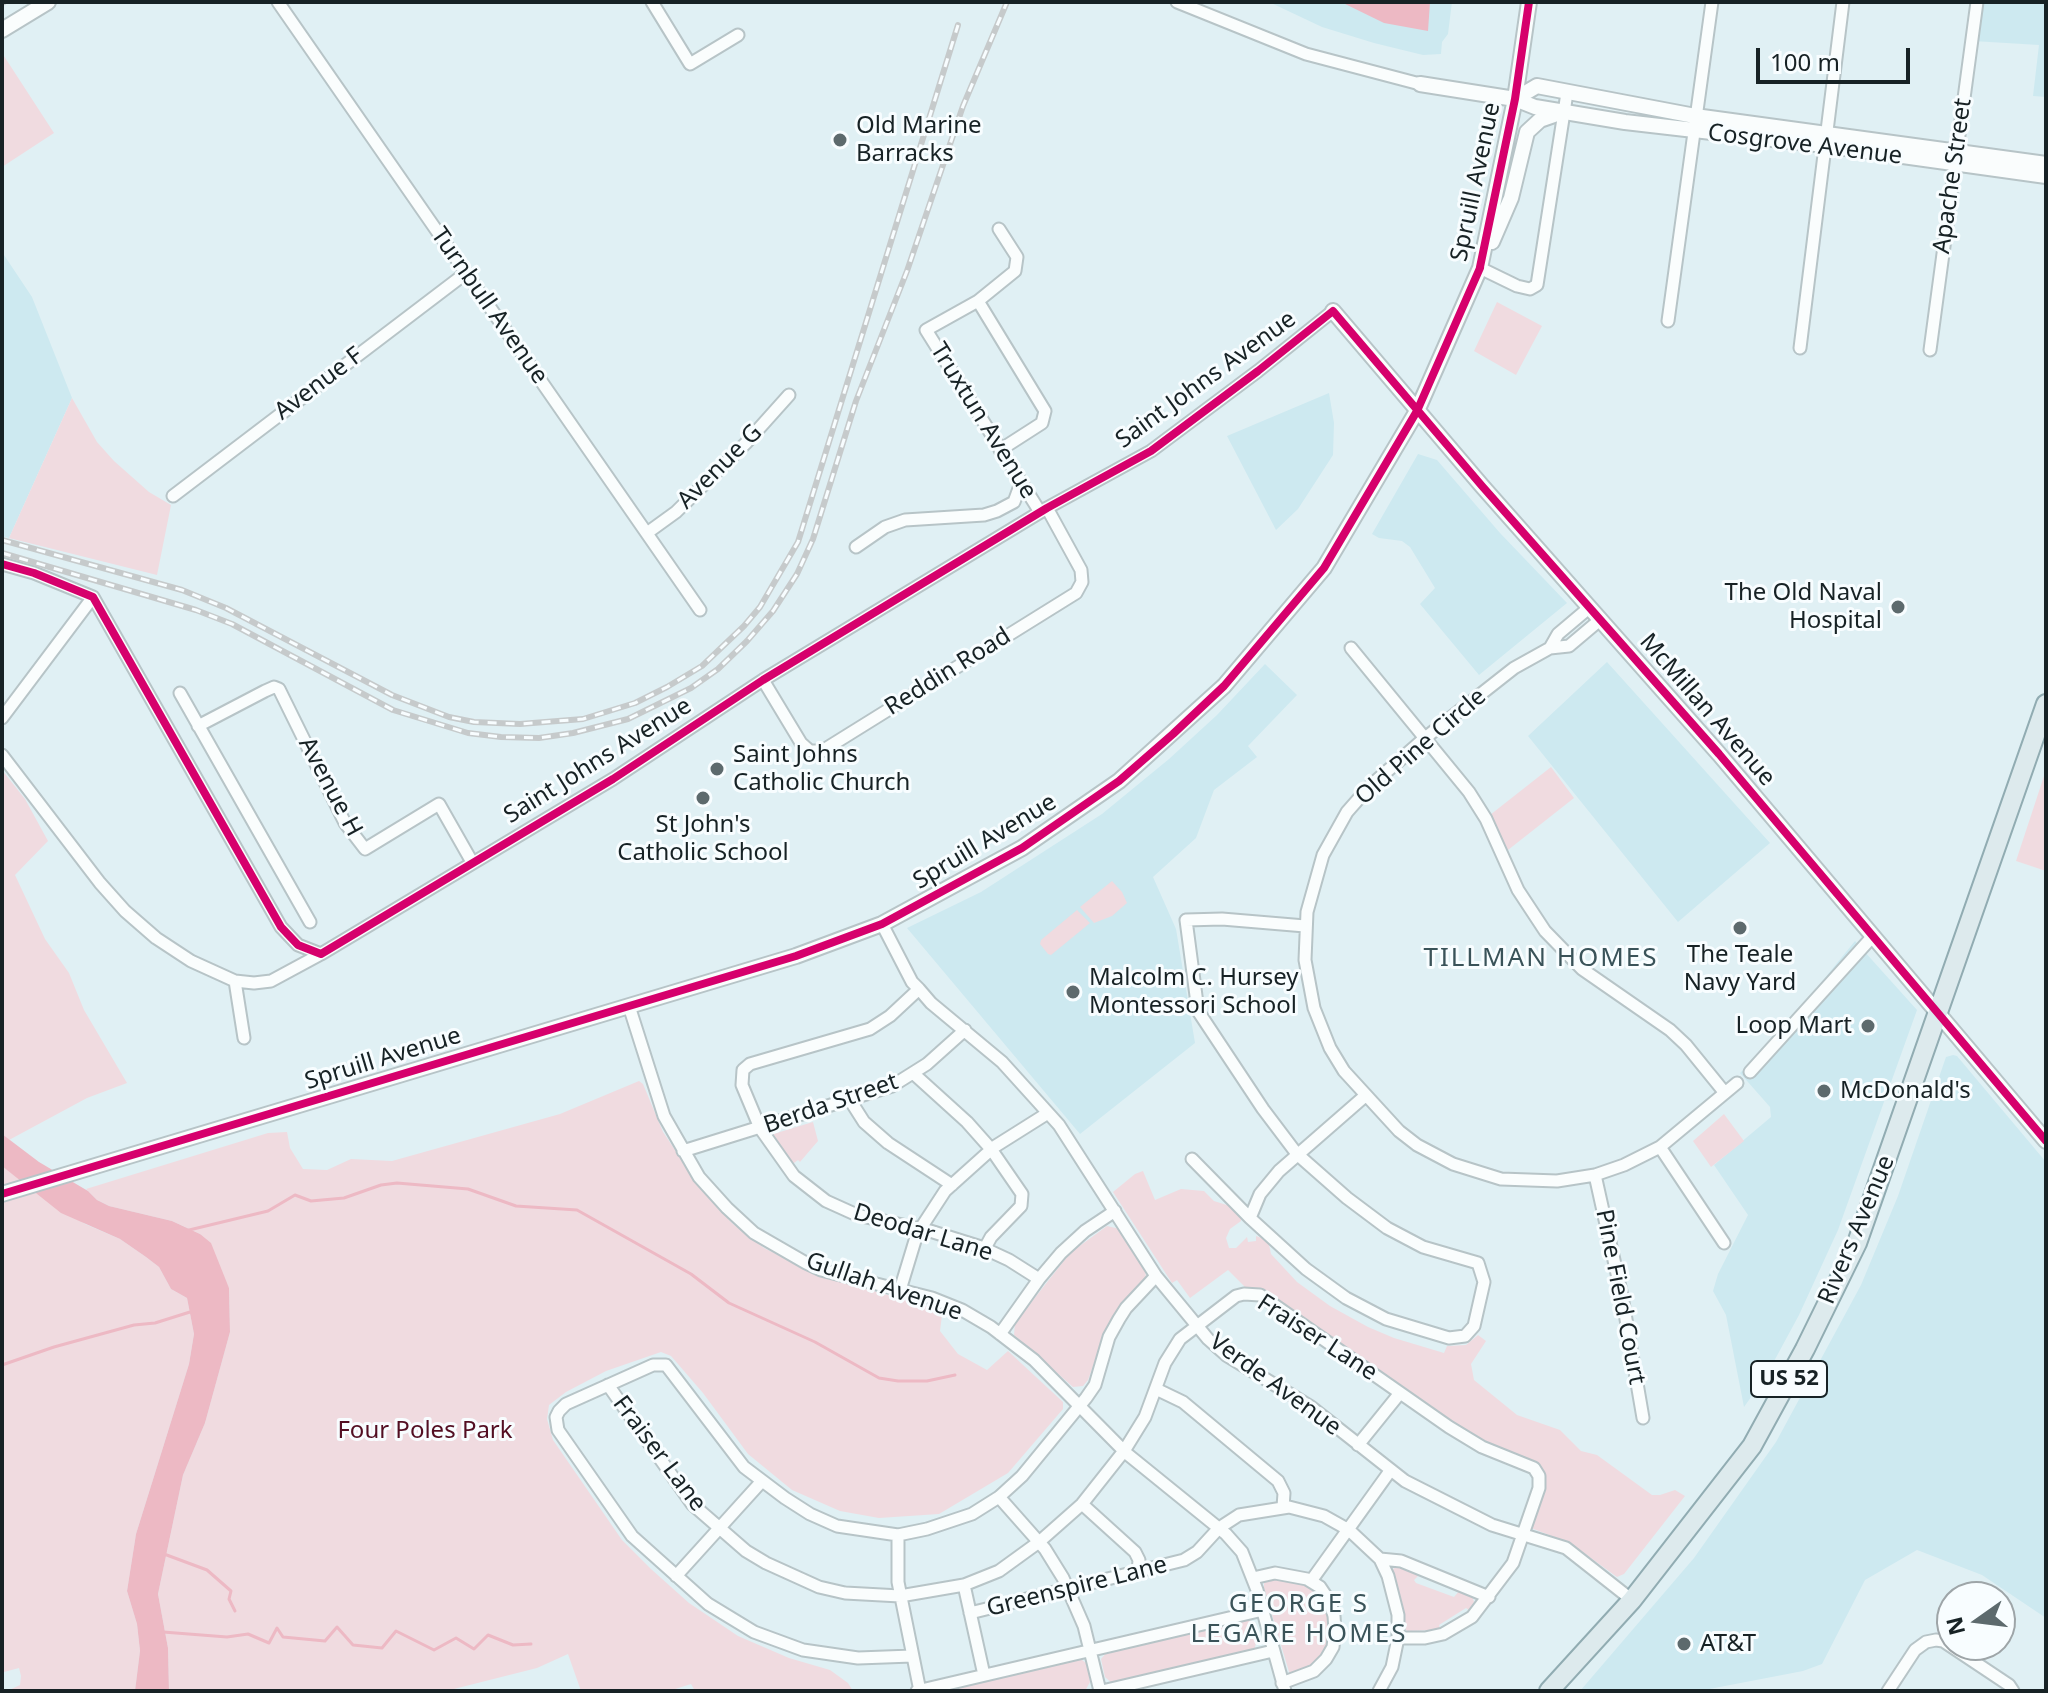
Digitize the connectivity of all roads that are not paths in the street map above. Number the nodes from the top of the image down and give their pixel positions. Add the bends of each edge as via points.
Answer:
1 (48, 2) edge
2 (278, 2) edge
3 (652, 2) edge
4 (1177, 2) edge
5 (1529, 2) edge
6 (1712, 2) edge
7 (1843, 2) edge
8 (1977, 2) edge
9 (2, 30) edge
10 (738, 35) dead end
11 (1420, 84) joint
12 (1567, 93) junction
13 (1515, 99) junction
14 (1564, 111) junction
15 (1694, 123) junction
16 (1825, 140) junction
17 (1955, 160) junction
18 (2046, 164) edge
19 (2046, 176) edge
20 (999, 229) dead end
21 (1480, 268) junction
22 (466, 273) junction
23 (978, 301) junction
24 (1333, 311) joint
25 (1668, 321) dead end
26 (1800, 348) dead end
27 (1930, 350) dead end
28 (789, 395) dead end
29 (1417, 411) junction
30 (1000, 450) junction
31 (1021, 483) junction
32 (173, 496) dead end
33 (1043, 510) junction
34 (647, 533) junction
35 (856, 547) dead end
36 (2, 564) edge
37 (93, 597) junction
38 (1590, 607) junction
39 (700, 610) dead end
40 (1601, 619) junction
41 (1351, 648) dead end
42 (1550, 648) junction
43 (763, 680) junction
44 (180, 693) dead end
45 (2046, 704) edge
46 (2, 718) edge
47 (198, 726) junction
48 (1425, 738) junction
49 (2, 755) edge
50 (472, 862) junction
51 (310, 922) dead end
52 (882, 924) junction
53 (1305, 926) junction
54 (1873, 936) junction
55 (321, 954) junction
56 (235, 981) junction
57 (919, 989) junction
58 (629, 1006) junction
59 (1938, 1014) junction
60 (965, 1030) junction
61 (244, 1038) dead end
62 (1750, 1072) dead end
63 (914, 1074) junction
64 (1737, 1083) dead end
65 (1725, 1093) junction
66 (1365, 1096) junction
67 (850, 1100) junction
68 (1048, 1113) junction
69 (760, 1128) junction
70 (2046, 1141) edge
71 (1660, 1147) junction
72 (991, 1149) junction
73 (683, 1151) junction
74 (1297, 1154) junction
75 (1192, 1159) dead end
76 (1595, 1175) junction
77 (952, 1185) junction
78 (2, 1194) edge
79 (1115, 1211) junction
80 (1250, 1218) junction
81 (920, 1229) junction
82 (1724, 1243) dead end
83 (985, 1248) junction
84 (1156, 1276) junction
85 (1039, 1279) junction
86 (900, 1290) junction
87 (1195, 1325) junction
88 (1000, 1334) junction
89 (608, 1385) junction
90 (1156, 1389) junction
91 (1400, 1393) junction
92 (1080, 1407) junction
93 (1643, 1418) dead end
94 (1358, 1445) junction
95 (1124, 1451) junction
96 (1390, 1471) junction
97 (762, 1481) junction
98 (999, 1497) junction
99 (1082, 1504) junction
100 (1283, 1507) junction
101 (1219, 1528) junction
102 (719, 1529) junction
103 (1349, 1530) junction
104 (898, 1535) junction
105 (1523, 1535) junction
106 (1039, 1542) junction
107 (1380, 1559) junction
108 (1138, 1573) junction
109 (676, 1576) junction
110 (1253, 1578) junction
111 (1311, 1581) junction
112 (964, 1585) junction
113 (1068, 1588) junction
114 (900, 1596) junction
115 (1489, 1597) junction
116 (1632, 1600) junction
117 (1263, 1610) junction
118 (970, 1613) junction
119 (1398, 1638) junction
120 (1091, 1650) junction
121 (1273, 1651) junction
122 (912, 1656) junction
123 (984, 1675) junction
124 (1284, 1687) edge
125 (919, 1691) edge
126 (1101, 1691) edge
127 (1379, 1691) edge
128 (1549, 1691) edge
129 (1888, 1691) edge
130 (2013, 1691) edge

1 - 9 street
2 - 22 street, Turnbull Avenue
3 - 10 street via 690,64
4 - 11 street, Cosgrove Avenue via 1306,54
5 - 13 street, Spruill Avenue
6 - 15 street
7 - 16 street
8 - 17 street, Apache Street
11 - 13 street, Cosgrove Avenue
12 - 13 street, Cosgrove Avenue via 1537,86
12 - 14 street
12 - 15 street, Cosgrove Avenue
13 - 14 street, Cosgrove Avenue
13 - 21 street, Spruill Avenue
14 - 15 street, Cosgrove Avenue
14 - 21 street via 1540,120 1527,132 1511,198
14 - 21 street via 1537,285 1517,286
15 - 16 street, Cosgrove Avenue
15 - 25 street
16 - 17 street, Cosgrove Avenue
16 - 26 street
17 - 18 street, Cosgrove Avenue
17 - 19 street, Cosgrove Avenue
17 - 27 street, Apache Street
20 - 23 street via 1017,257 1015,271
21 - 29 street, Spruill Avenue
22 - 32 street, Avenue F
22 - 34 street, Turnbull Avenue
23 - 30 street via 1045,411 1042,423
23 - 30 street, Truxtun Avenue via 926,330
24 - 29 street, McMillan Avenue
24 - 33 street, Saint Johns Avenue via 1151,451
28 - 34 street, Avenue G via 686,502
29 - 38 street, McMillan Avenue
29 - 52 street, Spruill Avenue via 1324,568 1224,686 1119,781 1049,830
30 - 31 street, Truxtun Avenue
31 - 33 street, Truxtun Avenue
31 - 35 street via 1014,502 997,511 905,520
33 - 43 street, Saint Johns Avenue
33 - 43 street, Reddin Road via 1081,570 1076,593 822,751 810,751 801,743
34 - 39 street, Turnbull Avenue
36 - 37 street
37 - 46 street
37 - 55 street via 281,927 298,945
38 - 40 street, McMillan Avenue
38 - 42 street, Old Pine Circle via 1558,634
40 - 42 street, Old Pine Circle via 1569,646
40 - 54 street, McMillan Avenue
41 - 48 street
42 - 48 street, Old Pine Circle via 1514,668
43 - 50 street, Saint Johns Avenue via 613,779
44 - 47 street
45 - 59 main road, Rivers Avenue / US 52
47 - 50 street, Avenue H via 279,689 345,823 365,849 439,804
47 - 51 street
48 - 53 street, Old Pine Circle via 1369,787 1337,827 1317,869
48 - 65 street via 1479,807 1518,890 1545,931 1582,969 1670,1030
49 - 56 street via 125,911 191,961
50 - 55 street, Saint Johns Avenue
52 - 57 street, Verde Avenue
52 - 58 street, Spruill Avenue
53 - 66 street, Old Pine Circle via 1314,1008 1330,1048
53 - 74 street via 1186,920 1198,1011
54 - 59 street, McMillan Avenue
54 - 62 street
55 - 56 street, Saint Johns Avenue via 271,981
56 - 61 street
57 - 60 street, Verde Avenue
57 - 69 street, Deodar Lane via 870,1029 743,1070 742,1085
58 - 73 street, Gullah Avenue via 664,1116
58 - 78 street, Spruill Avenue
59 - 70 street, McMillan Avenue
59 - 116 main road, Rivers Avenue / US 52 via 1857,1243 1805,1349 1752,1446
60 - 63 street, Berda Street
60 - 68 street, Verde Avenue
63 - 67 street, Berda Street
63 - 72 street
64 - 65 street, Old Pine Circle
65 - 71 street, Old Pine Circle
66 - 74 street
66 - 76 street, Old Pine Circle via 1417,1145 1469,1170 1519,1182
67 - 69 street, Berda Street
67 - 77 street via 864,1122 888,1143
68 - 72 street
68 - 79 street, Verde Avenue
69 - 73 street, Berda Street
69 - 81 street, Deodar Lane via 794,1176 826,1201 857,1215
71 - 76 street, Old Pine Circle
71 - 82 street
72 - 77 street
72 - 83 street via 1023,1201
73 - 86 street, Gullah Avenue via 699,1177 754,1233 821,1270
74 - 80 street via 1267,1184
74 - 80 street via 1387,1228 1423,1247 1478,1263 1484,1282 1474,1326 1465,1336 1449,1338 1366,1310 1306,1269
75 - 80 street
76 - 93 street, Pine Field Court
77 - 81 street
79 - 84 street, Verde Avenue
79 - 85 street via 1073,1242
81 - 83 street, Deodar Lane
81 - 86 street
83 - 85 street, Deodar Lane
84 - 87 street, Verde Avenue
84 - 92 street via 1119,1319 1095,1385
85 - 88 street
86 - 88 street, Gullah Avenue via 962,1310
87 - 90 street, Fraiser Lane via 1174,1348
87 - 91 street, Fraiser Lane via 1236,1296 1260,1295
87 - 94 street, Verde Avenue via 1226,1355 1311,1407
88 - 92 street, Gullah Avenue
89 - 97 street via 653,1365 666,1365 727,1448
89 - 102 street, Fraiser Lane via 692,1504
89 - 109 street via 566,1404 556,1417 558,1430 632,1536
90 - 95 street, Fraiser Lane
90 - 100 street via 1183,1402 1278,1481
91 - 94 street
91 - 105 street, Fraiser Lane via 1474,1443 1534,1468 1540,1482
92 - 95 street, Gullah Avenue
92 - 98 street
94 - 96 street, Verde Avenue
95 - 99 street, Fraiser Lane
95 - 101 street, Gullah Avenue
96 - 103 street
96 - 105 street, Verde Avenue via 1427,1494
97 - 102 street
97 - 104 street via 837,1526
98 - 104 street via 972,1514
98 - 106 street
99 - 106 street, Fraiser Lane
99 - 108 street via 1135,1552
100 - 101 street via 1239,1515
100 - 103 street via 1324,1516
101 - 108 street, Greenspire Lane via 1191,1556
101 - 110 street, Gullah Avenue via 1242,1552
102 - 109 street
102 - 114 street, Fraiser Lane via 766,1563 819,1587
103 - 107 street
103 - 111 street
104 - 114 street
105 - 115 street, Fraiser Lane via 1513,1563
105 - 116 street, Verde Avenue via 1566,1548
106 - 112 street, Fraiser Lane via 999,1571
106 - 113 street
107 - 115 street via 1401,1561
107 - 119 street via 1394,1594
108 - 113 street, Greenspire Lane
109 - 122 street via 708,1604 778,1642 834,1657
110 - 111 street via 1275,1573
110 - 117 street, Gullah Avenue
111 - 124 street via 1330,1602 1333,1647 1314,1671
112 - 114 street, Fraiser Lane
112 - 118 street
113 - 118 street, Greenspire Lane
113 - 120 street
114 - 122 street
115 - 119 street, Fraiser Lane via 1454,1629 1425,1638
116 - 128 main road, Rivers Avenue / US 52
117 - 120 street
117 - 121 street, Gullah Avenue
118 - 123 street
119 - 127 street via 1392,1667
120 - 123 street
120 - 126 street
121 - 124 street, Gullah Avenue
121 - 126 street
122 - 125 street
123 - 125 street
129 - 130 street via 1915,1650 1926,1642 1943,1641

